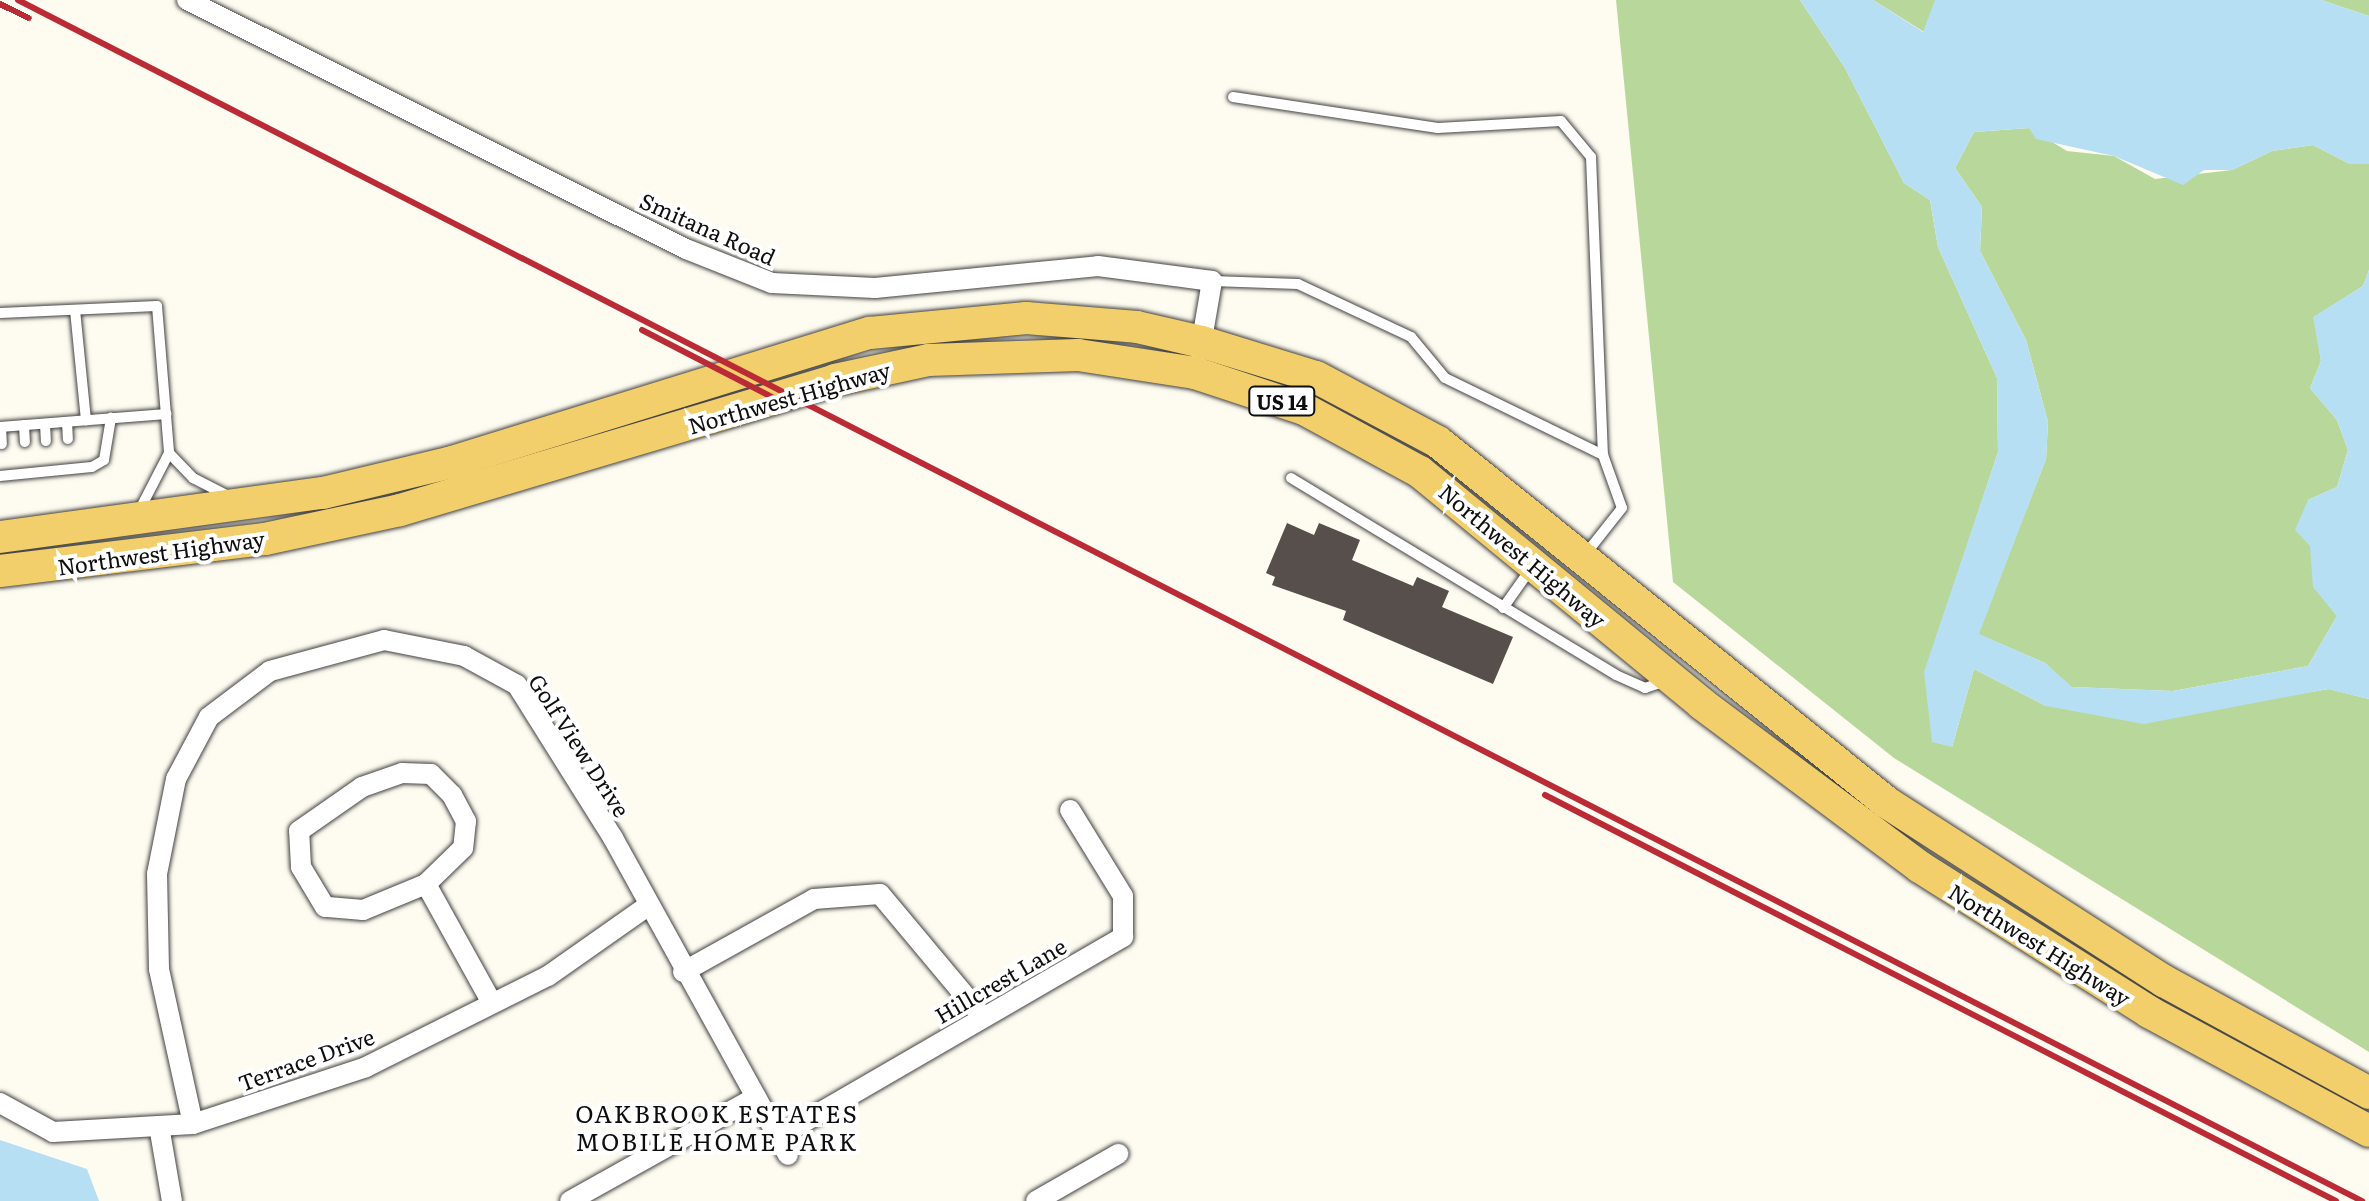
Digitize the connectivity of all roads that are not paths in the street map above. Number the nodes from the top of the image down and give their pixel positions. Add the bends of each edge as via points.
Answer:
1 (187, 0) edge
2 (1233, 97) dead end
3 (1212, 281) junction
4 (75, 310) junction
5 (0, 313) edge
6 (1202, 342) junction
7 (1195, 373) junction
8 (166, 414) junction
9 (111, 418) junction
10 (86, 420) junction
11 (67, 422) junction
12 (45, 424) junction
13 (24, 425) junction
14 (0, 427) edge
15 (68, 439) dead end
16 (46, 441) dead end
17 (25, 442) dead end
18 (2, 444) dead end
19 (169, 453) junction
20 (1603, 455) junction
21 (27, 461) dead end
22 (2, 472) edge
23 (27, 473) junction
24 (1291, 478) dead end
25 (255, 507) junction
26 (127, 525) junction
27 (0, 537) edge
28 (1582, 559) junction
29 (1535, 562) junction
30 (0, 571) edge
31 (1503, 608) junction
32 (1671, 678) junction
33 (1070, 810) dead end
34 (426, 884) junction
35 (646, 907) junction
36 (683, 972) junction
37 (492, 1003) junction
38 (983, 1017) junction
39 (2369, 1093) edge
40 (756, 1097) junction
41 (0, 1103) edge
42 (193, 1124) junction
43 (159, 1126) junction
44 (2369, 1131) edge
45 (783, 1146) joint
46 (1118, 1154) dead end
47 (577, 1199) edge
48 (172, 1201) edge
49 (1036, 1201) edge

1 - 3 street, Smitana Road via 686,249 772,283 826,291 1098,266
2 - 20 lane via 1438,128 1561,121 1591,157
3 - 6 street
3 - 20 lane via 1298,284 1411,337 1445,378
4 - 5 lane
4 - 8 lane via 157,306
4 - 10 lane
6 - 7 street
6 - 25 main road, Northwest Highway / US 14 via 1137,327 1026,318 870,333 452,462
6 - 28 main road, Northwest Highway / US 14 via 1287,366 1381,409 1489,479
7 - 29 main road, Northwest Highway / US 14 via 1364,437 1469,505
7 - 30 main road, Northwest Highway / US 14 via 1024,353 882,368 400,510 265,539
8 - 9 lane
8 - 19 lane
9 - 10 lane
9 - 23 lane via 104,460
10 - 11 lane
11 - 12 lane
11 - 15 lane
12 - 13 lane
12 - 16 lane
13 - 14 lane
13 - 17 lane
14 - 18 lane
19 - 25 lane via 193,478
19 - 26 lane
20 - 28 lane via 1622,508
21 - 23 lane
22 - 23 lane
24 - 31 lane
25 - 26 main road, Northwest Highway / US 14
26 - 27 main road, Northwest Highway / US 14
28 - 39 main road, Northwest Highway / US 14 via 1775,717 1941,840 2164,981
29 - 31 lane
29 - 32 main road, Northwest Highway / US 14
31 - 32 lane via 1632,683 1649,688
32 - 44 main road, Northwest Highway / US 14 via 1979,907 2163,1020
33 - 38 street, Hillcrest Lane via 1123,896 1123,937
34 - 34 street via 463,848 466,821 431,774 402,773 362,787 299,831 301,867 325,907 363,910
34 - 37 street
35 - 36 street, Golf View Drive
35 - 37 street, Terrace Drive via 548,976
35 - 42 street, Golf View Drive via 613,838 517,685 464,656 384,640 270,671 209,717 176,779 157,874 159,969
36 - 38 street via 814,899 880,894
36 - 40 street, Golf View Drive
37 - 42 street, Terrace Drive via 366,1067
38 - 45 street, Hillcrest Lane
40 - 45 street, Golf View Drive
40 - 47 street
41 - 43 street, Terrace Drive via 53,1132
42 - 43 street, Terrace Drive
43 - 48 street
46 - 49 street

